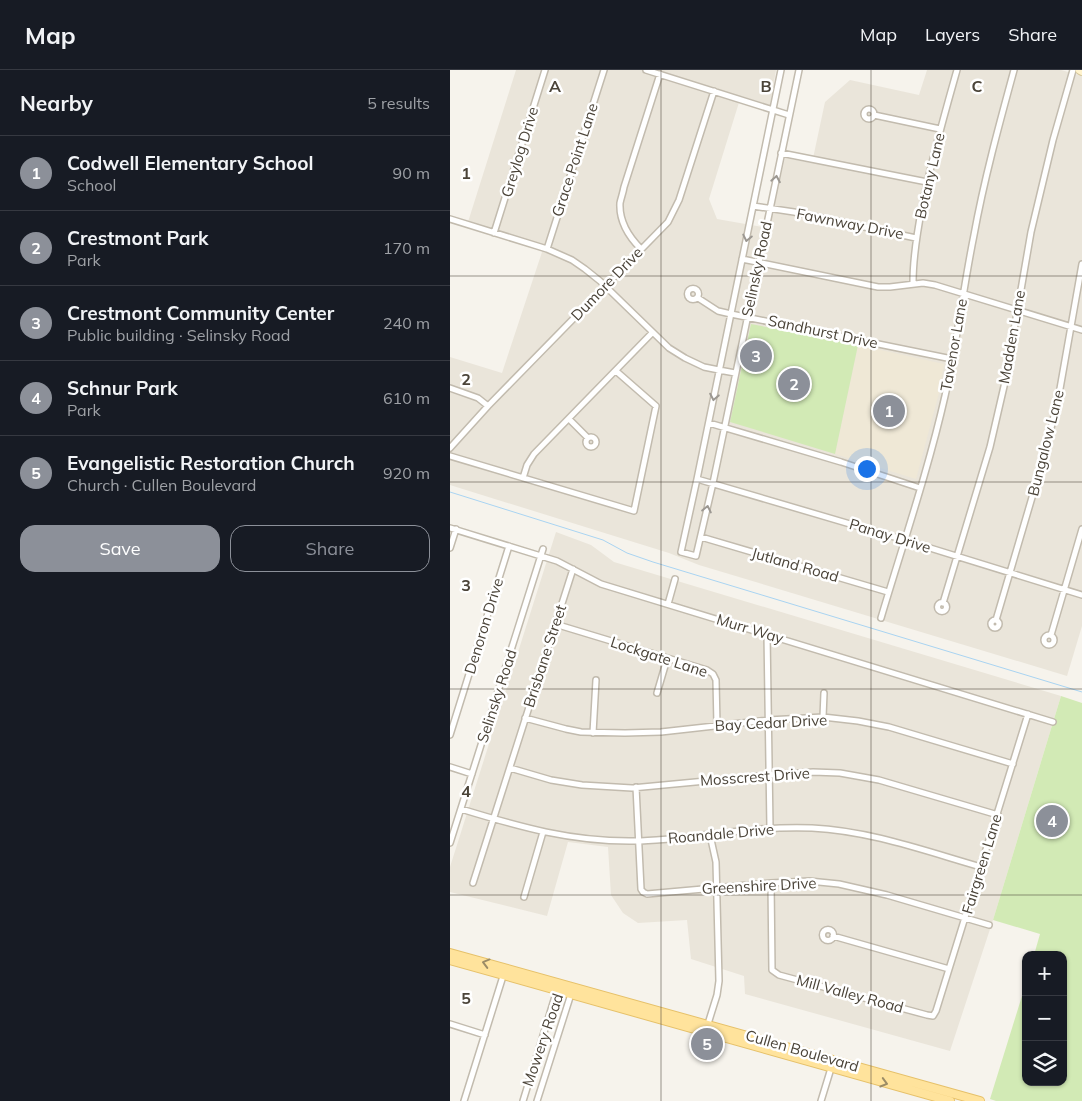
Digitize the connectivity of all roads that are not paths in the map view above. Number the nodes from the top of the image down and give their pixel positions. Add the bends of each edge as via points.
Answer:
1 (545, 70) edge
2 (604, 70) edge
3 (646, 70) edge
4 (782, 70) edge
5 (799, 70) edge
6 (957, 70) edge
7 (1014, 70) edge
8 (1073, 70) edge
9 (660, 74) junction
10 (714, 91) junction
11 (773, 111) junction
12 (789, 115) junction
13 (874, 116) dead end
14 (940, 129) junction
15 (781, 153) junction
16 (927, 182) junction
17 (753, 206) junction
18 (770, 209) junction
19 (450, 219) edge
20 (494, 233) junction
21 (916, 238) junction
22 (547, 249) junction
23 (641, 249) junction
24 (742, 259) junction
25 (759, 262) junction
26 (1082, 264) edge
27 (913, 284) junction
28 (605, 287) junction
29 (963, 294) junction
30 (698, 298) dead end
31 (1018, 309) junction
32 (731, 314) junction
33 (747, 317) junction
34 (1071, 326) junction
35 (1082, 330) edge
36 (652, 333) junction
37 (952, 359) junction
38 (719, 370) junction
39 (616, 371) junction
40 (735, 373) junction
41 (450, 388) edge
42 (488, 406) junction
43 (569, 419) junction
44 (708, 423) junction
45 (724, 428) junction
46 (588, 438) dead end
47 (450, 448) edge
48 (450, 456) edge
49 (523, 478) junction
50 (697, 479) junction
51 (713, 483) junction
52 (920, 488) junction
53 (453, 528) edge
54 (1082, 529) edge
55 (701, 537) junction
56 (904, 540) junction
57 (509, 546) junction
58 (450, 548) edge
59 (543, 549) dead end
60 (541, 556) junction
61 (957, 556) junction
62 (573, 570) junction
63 (1011, 572) junction
64 (675, 579) dead end
65 (1064, 590) junction
66 (888, 592) junction
67 (1082, 595) edge
68 (944, 603) dead end
69 (668, 604) junction
70 (881, 618) dead end
71 (996, 620) dead end
72 (556, 624) junction
73 (767, 634) junction
74 (1051, 635) dead end
75 (667, 658) junction
76 (870, 658) dead end
77 (868, 665) junction
78 (596, 680) dead end
79 (657, 693) dead end
80 (824, 693) dead end
81 (1028, 714) junction
82 (822, 717) junction
83 (525, 718) junction
84 (768, 720) junction
85 (1053, 722) dead end
86 (717, 725) junction
87 (593, 733) junction
88 (450, 735) edge
89 (1013, 764) junction
90 (450, 767) edge
91 (510, 768) junction
92 (472, 774) junction
93 (770, 775) junction
94 (636, 787) junction
95 (461, 809) junction
96 (998, 815) junction
97 (493, 819) junction
98 (770, 828) junction
99 (543, 832) junction
100 (710, 835) junction
101 (638, 841) junction
102 (450, 843) edge
103 (981, 867) junction
104 (771, 882) junction
105 (473, 883) dead end
106 (718, 888) junction
107 (524, 897) dead end
108 (965, 919) junction
109 (989, 926) dead end
110 (833, 936) dead end
111 (450, 953) edge
112 (450, 960) edge
113 (462, 960) junction
114 (950, 969) junction
115 (505, 972) junction
116 (567, 985) junction
117 (558, 990) junction
118 (571, 994) junction
119 (644, 1011) junction
120 (934, 1014) joint
121 (450, 1024) edge
122 (707, 1029) junction
123 (485, 1035) junction
124 (832, 1064) junction
125 (913, 1086) junction
126 (464, 1101) edge
127 (522, 1101) edge
128 (537, 1101) edge
129 (822, 1101) edge
130 (950, 1101) edge
131 (980, 1101) edge

1 - 20 street, Greylog Drive
2 - 22 street, Grace Point Lane
3 - 9 street
4 - 11 street, Selinsky Road
5 - 12 street, Selinsky Road
6 - 14 street, Botany Lane
7 - 29 street, Tavenor Lane via 990,158
8 - 31 street, Madden Lane via 1043,176
9 - 10 street
9 - 23 street via 620,203 625,227
10 - 11 street
10 - 23 street, Dumore Drive via 680,200 668,222
11 - 12 street
11 - 17 street, Selinsky Road
12 - 15 street, Selinsky Road
13 - 14 street
14 - 16 street, Botany Lane
15 - 16 street
18 -> 15 street, Selinsky Road
16 - 21 street, Botany Lane
17 - 18 street, Fawnway Drive
17 -> 24 street, Selinsky Road
18 - 21 street, Fawnway Drive
18 - 25 street, Selinsky Road
19 - 20 street
20 - 22 street
21 - 27 street, Botany Lane
22 - 28 street via 585,268
23 - 28 street, Dumore Drive
24 - 25 street
24 - 32 street, Selinsky Road
25 - 27 street via 878,287
25 - 33 street, Selinsky Road
26 - 34 street, Bungalow Lane
27 - 29 street via 935,285
28 - 36 street
28 - 42 street, Dumore Drive
29 - 31 street
29 - 37 street, Tavenor Lane
30 - 32 street, Sandhurst Drive via 718,311
31 - 34 street
31 - 61 street, Madden Lane via 990,447
32 - 33 street, Sandhurst Drive
32 - 38 street, Selinsky Road
33 - 37 street, Sandhurst Drive
33 - 40 street, Selinsky Road
34 - 35 street
34 - 63 street, Bungalow Lane via 1044,460
36 - 38 street via 685,358
36 - 39 street
37 - 52 street, Tavenor Lane
38 - 40 street
38 -> 44 street, Selinsky Road
39 - 43 street
39 - 49 street via 656,406 634,511
40 - 45 street, Selinsky Road
41 - 42 street via 478,398
42 - 47 street, Dumore Drive
43 - 46 street
43 - 49 street via 534,454
44 - 45 street
44 - 50 street, Selinsky Road
45 - 51 street, Selinsky Road
45 - 52 street
48 - 49 street
50 - 51 street, Panay Drive
50 - 55 street, Selinsky Road via 680,552 696,556
55 -> 51 street, Selinsky Road
51 - 56 street, Panay Drive
52 - 56 street, Tavenor Lane
53 - 57 street, Murr Way
53 - 58 street
54 - 65 street
55 - 66 street, Jutland Road
56 - 61 street, Panay Drive
56 - 66 street, Tavenor Lane
57 - 60 street, Murr Way
57 - 88 street, Denoron Drive
59 - 60 street, Selinsky Road
60 - 62 street, Murr Way
60 - 92 street, Selinsky Road
61 - 63 street, Panay Drive
61 - 68 street, Madden Lane
62 - 69 street, Murr Way via 601,584
62 - 72 street, Brisbane Street
63 - 65 street, Panay Drive
63 - 71 street, Bungalow Lane
64 - 69 street
65 - 67 street, Panay Drive
65 - 74 street
66 - 70 street, Tavenor Lane
69 - 73 street, Murr Way
72 - 75 street, Lockgate Lane
72 - 83 street, Brisbane Street
73 - 77 street, Murr Way
73 - 84 street
75 - 79 street
75 - 86 street, Lockgate Lane via 713,674 716,680
76 - 77 street
77 - 81 street, Murr Way
78 - 87 street
80 - 82 street
81 - 85 street, Murr Way
81 - 89 street, Fairgreen Lane
82 - 84 street, Bay Cedar Drive
82 - 89 street, Bay Cedar Drive via 889,727
83 - 87 street, Bay Cedar Drive
83 - 91 street, Brisbane Street
84 - 86 street, Bay Cedar Drive
84 - 93 street
86 - 87 street, Bay Cedar Drive via 661,732
89 - 96 street, Fairgreen Lane
90 - 92 street
91 - 94 street, Mosscrest Drive via 582,785
91 - 97 street, Brisbane Street
92 - 95 street, Selinsky Road
93 - 94 street, Mosscrest Drive
93 - 96 street, Mosscrest Drive via 822,772 879,780
93 - 98 street
94 - 101 street
95 - 97 street, Roandale Drive
95 - 102 street, Selinsky Road
96 - 103 street, Fairgreen Lane
97 - 99 street, Roandale Drive
97 - 105 street, Brisbane Street
98 - 100 street, Roandale Drive
98 - 103 street, Roandale Drive via 811,828 865,834
99 - 101 street, Roandale Drive via 597,840
99 - 107 street
100 - 101 street, Roandale Drive
100 - 106 street
101 - 106 street, Greenshire Drive via 643,892
103 - 108 street, Fairgreen Lane
104 - 106 street, Greenshire Drive
104 - 108 street, Greenshire Drive via 839,884
104 - 120 street, Mill Valley Road via 772,970 779,975 927,1016
106 - 122 street via 719,981
108 - 109 street, Greenshire Drive
108 - 114 street, Fairgreen Lane
110 - 114 street
111 - 113 main road, Cullen Boulevard
112 - 113 main road, Cullen Boulevard
113 - 115 main road, Cullen Boulevard
114 - 120 street, Fairgreen Lane
115 - 116 main road, Cullen Boulevard
115 - 117 main road, Cullen Boulevard
115 - 123 street
116 - 117 street, Mowery Road
116 - 118 street, Mowery Road
116 - 119 main road, Cullen Boulevard
117 - 118 main road, Cullen Boulevard
117 - 127 street, Mowery Road
118 - 119 main road, Cullen Boulevard
118 - 128 street, Mowery Road
119 - 122 main road, Cullen Boulevard
121 - 123 street
122 - 124 main road, Cullen Boulevard
123 - 126 street
124 - 125 main road, Cullen Boulevard
124 - 129 street
125 - 130 main road, Cullen Boulevard
125 - 131 main road, Cullen Boulevard

